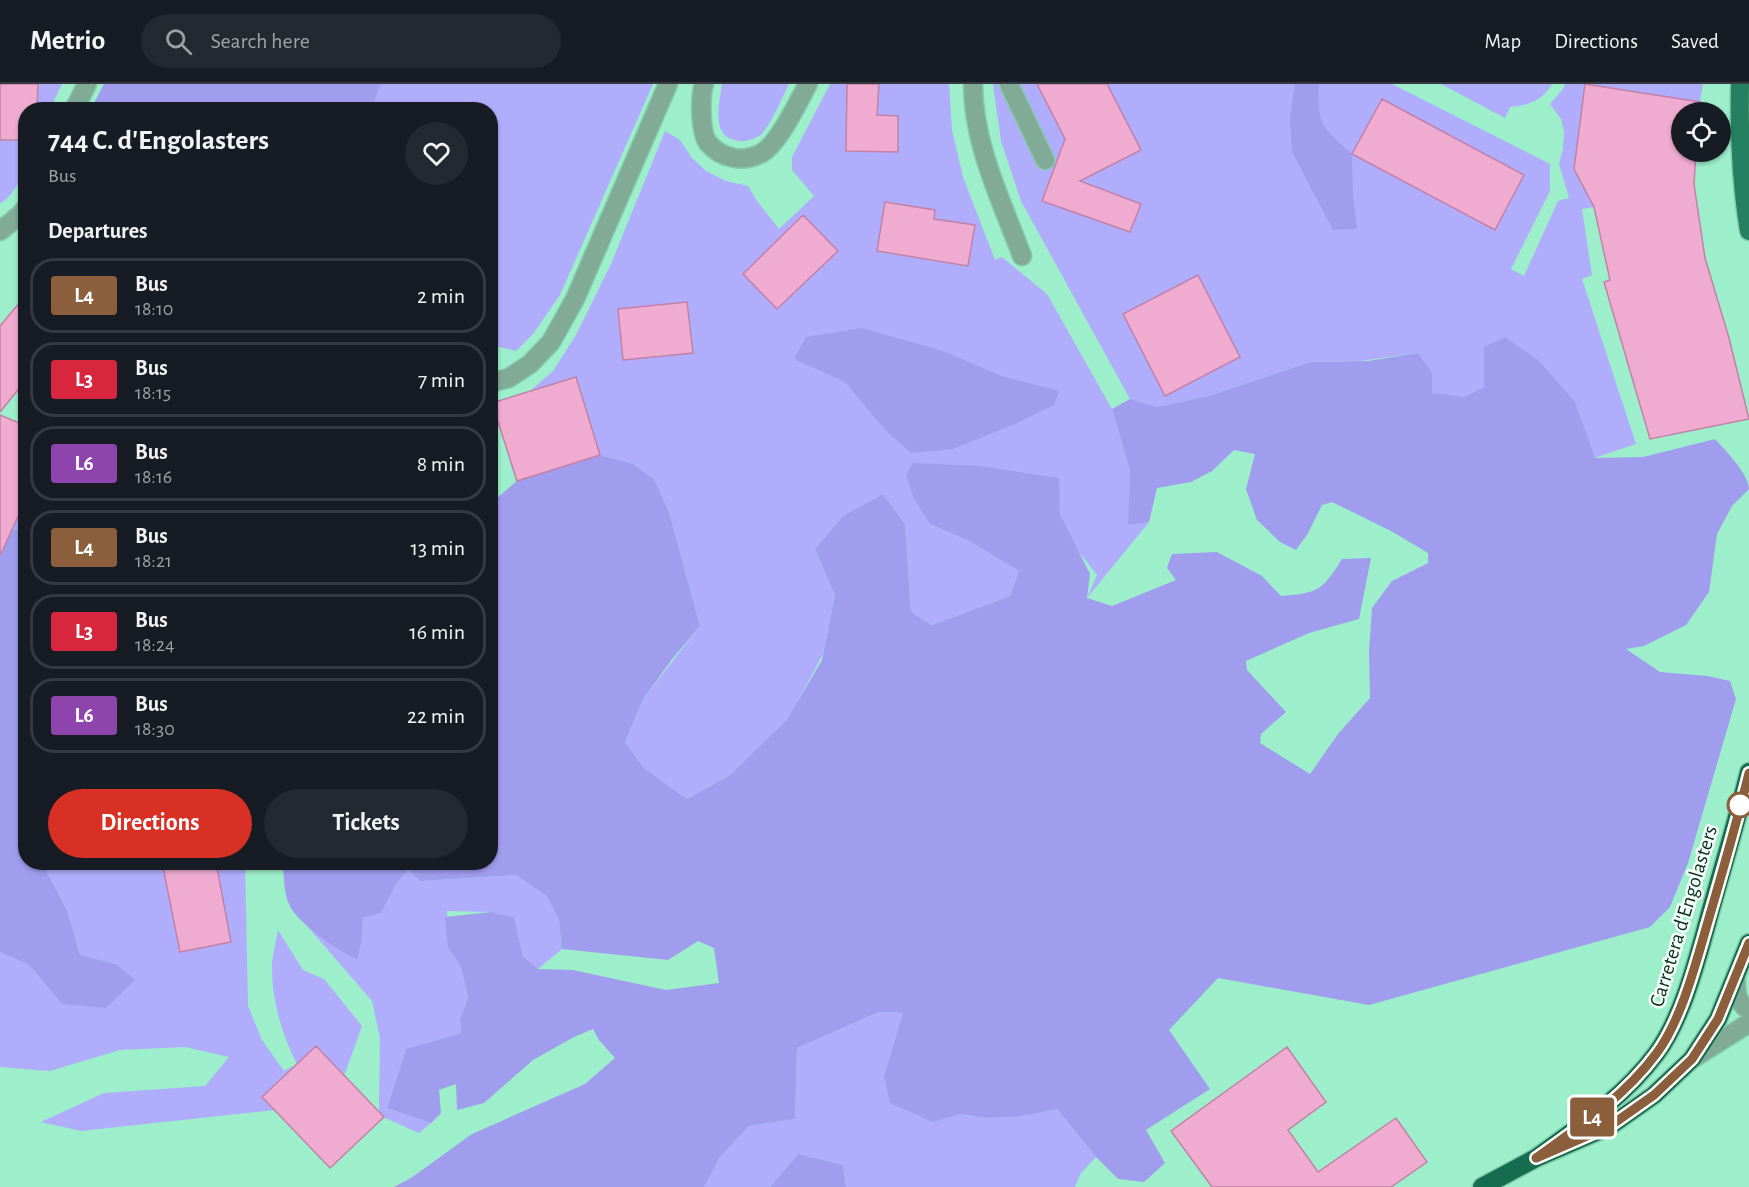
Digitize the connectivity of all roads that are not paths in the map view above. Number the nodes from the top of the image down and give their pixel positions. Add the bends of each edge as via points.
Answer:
1 (87, 84) edge
2 (668, 84) edge
3 (704, 84) edge
4 (808, 84) edge
5 (973, 84) edge
6 (1009, 84) edge
7 (1740, 84) edge
8 (78, 102) edge
9 (1045, 160) dead end
10 (18, 216) edge
11 (0, 231) edge
12 (1749, 231) edge
13 (1022, 256) dead end
14 (498, 381) edge
15 (1749, 772) edge
16 (1749, 943) edge
17 (1736, 975) junction
18 (1749, 1010) edge
19 (1749, 1023) edge
20 (1692, 1059) junction
21 (1536, 1158) junction
22 (1482, 1187) edge

1 - 8 street
2 - 14 street via 575,298 551,342 530,364
3 - 4 street via 701,117 707,141 724,156 744,159 764,152 781,133
5 - 13 street via 980,140
6 - 9 street
7 - 12 main road
10 - 11 street
15 - 21 highway, Carretera d'Engolasters via 1697,959 1679,1011 1657,1053 1622,1092
16 - 17 highway, Carretera d'Engolasters
17 - 18 street via 1736,996
17 - 20 highway, Carretera d'Engolasters via 1718,1019
19 - 20 street
20 - 21 highway, Carretera d'Engolasters via 1654,1095 1610,1126
21 - 22 highway, Carretera d'Engolasters

